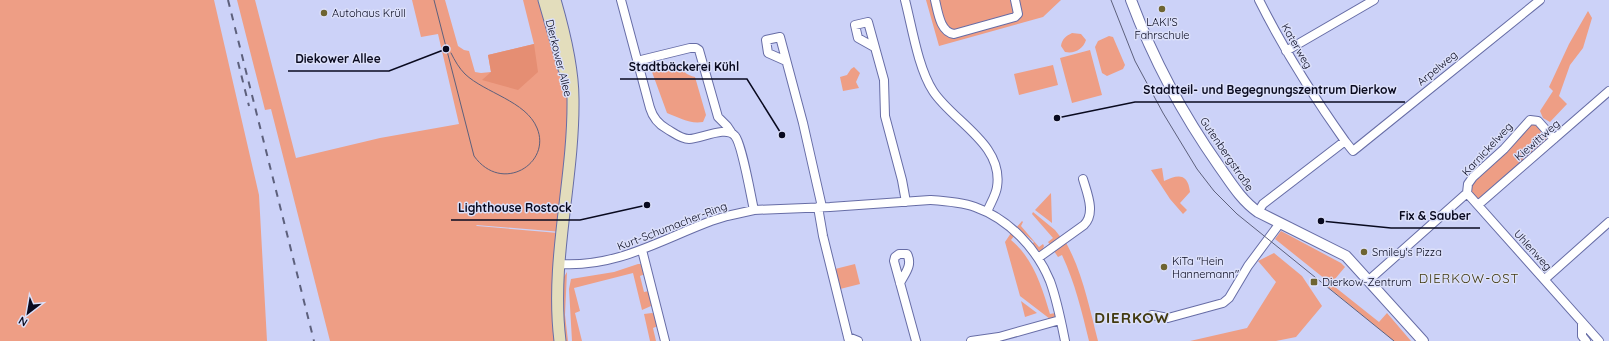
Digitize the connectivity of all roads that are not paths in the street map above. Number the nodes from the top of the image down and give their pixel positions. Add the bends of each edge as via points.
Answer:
1 (544, 0) edge
2 (555, 0) edge
3 (621, 0) edge
4 (905, 0) edge
5 (935, 0) edge
6 (1015, 0) edge
7 (1131, 0) edge
8 (1259, 0) edge
9 (1374, 0) edge
10 (1540, 0) edge
11 (874, 46) dead end
12 (1286, 50) junction
13 (637, 61) junction
14 (786, 61) dead end
15 (1609, 91) edge
16 (572, 117) junction
17 (731, 132) junction
18 (1554, 139) junction
19 (1345, 141) junction
20 (1083, 179) dead end
21 (1467, 193) junction
22 (906, 202) junction
23 (1478, 205) junction
24 (820, 207) junction
25 (754, 210) junction
26 (986, 212) junction
27 (1258, 212) junction
28 (1609, 222) edge
29 (1280, 223) junction
30 (642, 250) junction
31 (1038, 258) junction
32 (559, 264) junction
33 (1545, 279) junction
34 (1369, 280) junction
35 (900, 283) dead end
36 (1152, 315) dead end
37 (1060, 320) junction
38 (1582, 322) junction
39 (848, 339) edge
40 (560, 341) edge
41 (665, 341) edge
42 (858, 341) edge
43 (916, 341) edge
44 (971, 341) edge
45 (1065, 341) edge
46 (1424, 341) edge
47 (1586, 341) edge
48 (1599, 341) edge

1 - 16 main road, Dierkower Allee via 567,80
2 - 16 main road, Dierkower Allee via 567,47 573,98
3 - 13 street
4 - 26 street via 921,63 933,92 963,124 974,131 993,160 997,171 997,188
5 - 6 street via 944,29 954,34 1015,17 1018,14
7 - 27 street, Gutenbergstraße via 1159,65 1180,104 1210,154 1240,196
8 - 12 street, Katerweg
9 - 12 street
10 - 19 street, Arpelweg via 1353,151
11 - 22 street via 884,80 885,116
12 - 19 street, Katerweg
13 - 17 street via 652,114 662,126 680,137 689,139
13 - 17 street via 690,48 699,50 718,117
14 - 24 street via 803,123
15 - 18 street, Kiewittweg
16 - 32 main road, Dierkower Allee
17 - 25 street via 737,139
18 - 21 street, Karnickelweg via 1538,120 1530,120 1504,149 1473,177 1468,184
18 - 23 street, Kiewittweg
19 - 27 street via 1264,204
20 - 31 street via 1091,211 1090,218
21 - 23 street, Uhlenweg
21 - 34 street, Karnickelweg
22 - 24 street, Kurt-Schumacher-Ring
22 - 26 street, Kurt-Schumacher-Ring via 946,201
23 - 33 street, Uhlenweg
24 - 25 street, Kurt-Schumacher-Ring
24 - 39 street via 821,228
25 - 30 street, Kurt-Schumacher-Ring via 711,221
26 - 31 street, Kurt-Schumacher-Ring via 1017,234
27 - 29 street, Gutenbergstraße
28 - 33 street
29 - 34 street, Gutenbergstraße via 1342,253
29 - 36 street via 1223,303 1168,318
30 - 32 street, Kurt-Schumacher-Ring via 604,262
30 - 41 street
31 - 37 street, Kurt-Schumacher-Ring via 1050,281
32 - 40 main road, Dierkower Allee
33 - 38 street, Uhlenweg
34 - 46 street, Gutenbergstraße
35 - 43 street
37 - 44 street via 999,337
37 - 45 street, Kurt-Schumacher-Ring
38 - 47 street, Uhlenweg via 1582,336
38 - 48 street, Uhlenweg
39 - 42 street

